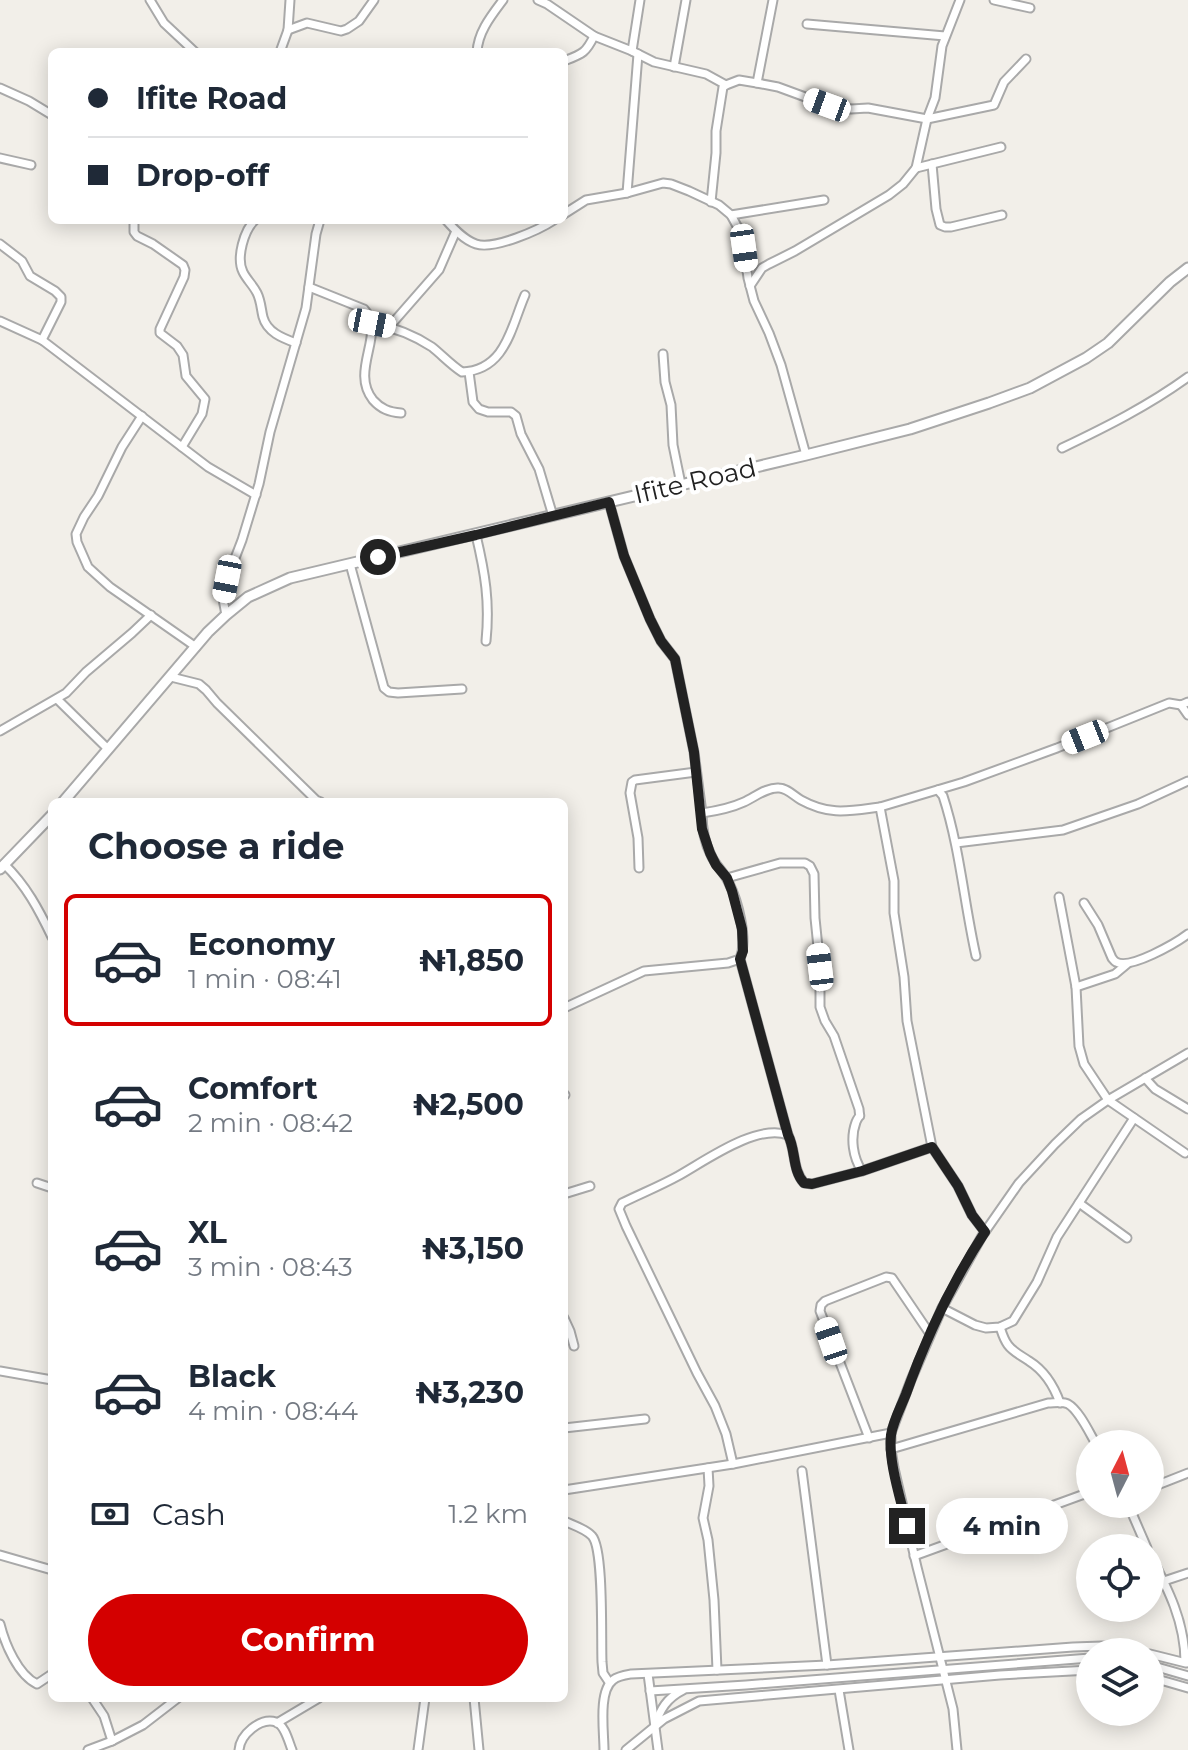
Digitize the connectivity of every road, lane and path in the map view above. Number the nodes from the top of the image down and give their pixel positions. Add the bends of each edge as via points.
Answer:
1 (150, 0) edge
2 (290, 0) edge
3 (374, 0) edge
4 (503, 0) edge
5 (538, 0) edge
6 (640, 0) edge
7 (686, 0) edge
8 (773, 0) edge
9 (960, 0) edge
10 (994, 0) edge
11 (547, 2) edge
12 (1030, 8) dead end
13 (807, 24) dead end
14 (288, 30) junction
15 (594, 36) junction
16 (945, 36) junction
17 (191, 48) edge
18 (281, 48) edge
19 (477, 48) edge
20 (635, 52) junction
21 (568, 59) edge
22 (1026, 59) dead end
23 (674, 67) junction
24 (757, 83) junction
25 (726, 85) junction
26 (0, 88) edge
27 (48, 113) edge
28 (927, 119) junction
29 (1001, 147) dead end
30 (0, 158) edge
31 (932, 164) junction
32 (31, 165) dead end
33 (916, 168) junction
34 (627, 193) junction
35 (824, 200) dead end
36 (711, 202) junction
37 (568, 211) edge
38 (731, 215) junction
39 (1002, 215) dead end
40 (134, 224) edge
41 (250, 224) edge
42 (319, 224) edge
43 (450, 224) edge
44 (548, 224) edge
45 (456, 231) junction
46 (0, 244) edge
47 (1188, 268) edge
48 (750, 286) junction
49 (309, 287) junction
50 (525, 295) dead end
51 (0, 321) edge
52 (372, 323) junction
53 (390, 326) junction
54 (42, 340) junction
55 (296, 343) junction
56 (663, 354) dead end
57 (469, 372) junction
58 (1188, 377) edge
59 (401, 413) dead end
60 (142, 416) junction
61 (182, 447) junction
62 (1062, 448) dead end
63 (806, 455) junction
64 (681, 484) junction
65 (256, 495) junction
66 (609, 502) junction
67 (553, 516) junction
68 (476, 535) junction
69 (350, 564) junction
70 (151, 615) junction
71 (226, 615) junction
72 (486, 641) dead end
73 (196, 647) junction
74 (171, 677) junction
75 (462, 689) dead end
76 (57, 699) junction
77 (1184, 704) edge
78 (1188, 715) edge
79 (0, 731) edge
80 (108, 749) junction
81 (696, 772) junction
82 (1188, 781) edge
83 (938, 790) junction
84 (66, 798) edge
85 (317, 798) edge
86 (880, 807) junction
87 (702, 813) junction
88 (48, 819) edge
89 (956, 843) junction
90 (2, 867) edge
91 (639, 868) dead end
92 (727, 878) junction
93 (1059, 897) dead end
94 (1084, 903) dead end
95 (48, 928) edge
96 (1188, 934) edge
97 (976, 956) dead end
98 (740, 959) junction
99 (1127, 964) junction
100 (1076, 987) junction
101 (568, 1006) edge
102 (1188, 1053) edge
103 (1145, 1078) junction
104 (1108, 1100) junction
105 (1188, 1109) edge
106 (1134, 1118) junction
107 (788, 1135) junction
108 (932, 1147) junction
109 (1185, 1153) dead end
110 (862, 1171) junction
111 (37, 1183) dead end
112 (590, 1186) dead end
113 (48, 1187) edge
114 (568, 1193) edge
115 (1079, 1203) junction
116 (985, 1232) junction
117 (1127, 1238) dead end
118 (942, 1308) junction
119 (568, 1327) edge
120 (1000, 1327) junction
121 (930, 1334) junction
122 (574, 1346) dead end
123 (0, 1371) edge
124 (48, 1379) edge
125 (1060, 1403) junction
126 (645, 1419) dead end
127 (568, 1428) edge
128 (1087, 1430) edge
129 (891, 1433) junction
130 (869, 1438) junction
131 (891, 1449) junction
132 (733, 1464) junction
133 (708, 1468) junction
134 (802, 1471) dead end
135 (1188, 1473) edge
136 (1164, 1482) edge
137 (568, 1489) edge
138 (1076, 1497) edge
139 (568, 1523) edge
140 (0, 1555) edge
141 (914, 1556) junction
142 (48, 1569) edge
143 (1188, 1573) edge
144 (1164, 1581) joint
145 (0, 1624) edge
146 (1076, 1647) edge
147 (939, 1657) junction
148 (1164, 1658) edge
149 (1076, 1659) edge
150 (1186, 1663) edge
151 (827, 1665) junction
152 (1164, 1669) edge
153 (717, 1670) junction
154 (943, 1670) junction
155 (1076, 1671) edge
156 (648, 1674) junction
157 (1188, 1676) edge
158 (48, 1677) edge
159 (946, 1681) junction
160 (1164, 1681) edge
161 (609, 1682) junction
162 (1188, 1688) edge
163 (687, 1689) junction
164 (839, 1690) junction
165 (650, 1691) junction
166 (95, 1702) edge
167 (173, 1702) edge
168 (312, 1702) edge
169 (424, 1702) edge
170 (474, 1702) edge
171 (277, 1723) junction
172 (654, 1728) junction
173 (112, 1741) junction
174 (88, 1750) edge
175 (239, 1750) edge
176 (292, 1750) edge
177 (418, 1750) edge
178 (479, 1750) edge
179 (604, 1750) edge
180 (626, 1750) edge
181 (658, 1750) edge
182 (849, 1750) edge
183 (957, 1750) edge

1 - 17 street via 164,23
2 - 14 street
3 - 14 street via 347,29 307,23
4 - 19 street via 487,21
5 - 11 street
6 - 20 street
7 - 23 street
8 - 24 street
9 - 16 street
10 - 12 street
11 - 15 street
13 - 16 street
14 - 18 street
15 - 20 street
15 - 21 street via 582,54
16 - 28 street
20 - 23 street
20 - 34 street
22 - 28 street via 1004,82 994,105
23 - 25 street
24 - 25 street via 739,80
24 - 28 street via 827,105
25 - 36 street via 716,131
26 - 27 street
28 - 33 street
29 - 31 street
30 - 32 street
31 - 33 street
31 - 39 street via 940,225
33 - 48 street via 889,195 762,268
34 - 36 street via 663,183
34 - 37 street via 586,200
35 - 38 street
36 - 38 street
38 - 48 street via 744,248
40 - 61 street via 137,236 185,270 160,329 183,355 186,376 205,399
41 - 55 street via 241,269 259,296 268,328
42 - 49 street
43 - 45 street
44 - 45 street via 482,245
45 - 53 street via 439,270
46 - 54 street via 22,261 30,276 61,297
47 - 63 street, Ifite Road via 1108,343 1059,374 946,418
48 - 63 street via 781,365
49 - 52 street via 364,309
49 - 55 street
50 - 57 street via 497,356
51 - 54 street
52 - 53 street
52 - 59 street via 364,382 379,407
53 - 57 street
54 - 60 street
55 - 65 street
56 - 64 street
57 - 67 street via 479,409 516,416
58 - 62 street via 1126,417
60 - 61 street
60 - 70 street via 76,534 88,567
61 - 65 street
63 - 64 street, Ifite Road
64 - 66 street, Ifite Road
65 - 71 street via 227,579
66 - 67 street, Ifite Road
66 - 81 street via 650,619 675,659
67 - 68 street, Ifite Road
68 - 69 street, Ifite Road
68 - 72 street via 488,596
69 - 71 street, Ifite Road via 265,588
69 - 75 street via 384,688 398,693
70 - 73 street
70 - 76 street
71 - 73 street, Ifite Road
73 - 74 street, Ifite Road
74 - 80 street, Ifite Road
74 - 85 street via 199,684
76 - 79 street
76 - 80 street
77 - 78 street
77 - 83 street via 1169,703
80 - 84 street, Ifite Road
81 - 87 street
81 - 91 street via 632,782
82 - 89 street via 1063,830
83 - 86 street
83 - 89 street
86 - 87 street via 837,812 779,788
86 - 108 street via 894,881 907,1021
87 - 92 street via 710,853
88 - 90 street
89 - 97 street
90 - 95 street via 18,878
92 - 98 street via 742,929
92 - 110 street via 780,863 805,863 814,874 820,1007 859,1109 853,1138
93 - 100 street
94 - 99 street via 1112,958
96 - 99 street
98 - 101 street via 644,971
98 - 107 street
99 - 100 street via 1115,974
100 - 104 street via 1084,1064
102 - 103 street
103 - 104 street
103 - 105 street
104 - 106 street
104 - 116 street via 1055,1144
106 - 109 street
106 - 115 street
107 - 110 street via 804,1183
107 - 132 street via 750,1138 619,1209 715,1406
108 - 110 street
108 - 116 street
111 - 113 street
112 - 114 street
115 - 117 street
115 - 120 street via 1024,1306 1013,1321
116 - 118 street
118 - 120 street via 975,1325
118 - 121 street
119 - 122 street
120 - 125 street via 1007,1344 1045,1374
121 - 129 street
121 - 130 street via 892,1278 821,1305
123 - 124 street
125 - 128 street via 1068,1403
125 - 131 street
126 - 127 street
129 - 130 street
129 - 131 street
130 - 132 street
131 - 141 street
132 - 133 street
133 - 137 street
133 - 153 street via 703,1518
134 - 151 street
135 - 136 street
138 - 141 street
139 - 161 street via 588,1532 597,1545 602,1662
140 - 142 street
141 - 147 street
143 - 144 street
144 - 150 street via 1176,1609
145 - 158 street via 11,1654 29,1680 37,1684
146 - 147 street
147 - 151 street
147 - 154 street
148 - 150 street
149 - 154 street
151 - 153 street
152 - 157 street
153 - 156 street
154 - 159 street
154 - 163 street
155 - 159 street
156 - 161 street
156 - 165 street
159 - 164 street
159 - 183 street
160 - 162 street
161 - 179 street via 603,1703
163 - 165 street
163 - 172 street via 666,1701
164 - 172 street via 699,1701
164 - 182 street
165 - 172 street
166 - 173 street
167 - 173 street
168 - 171 street
169 - 177 street
170 - 178 street
171 - 175 street via 246,1733
171 - 176 street
172 - 180 street
172 - 181 street
173 - 174 street

